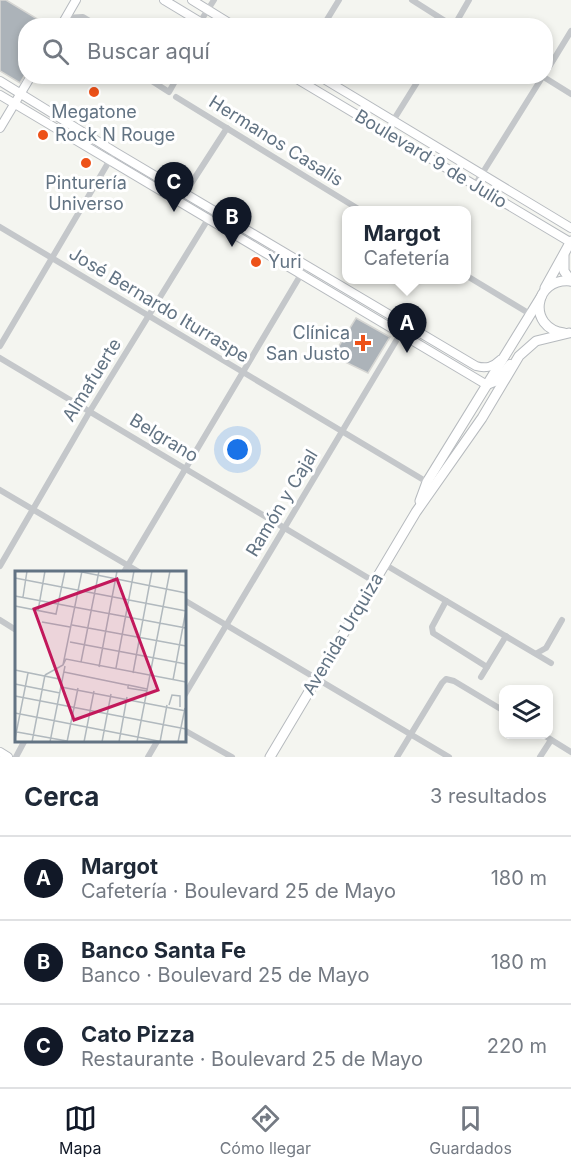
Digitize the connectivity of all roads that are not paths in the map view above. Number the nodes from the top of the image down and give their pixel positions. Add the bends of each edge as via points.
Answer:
1 (76, 0) edge
2 (164, 0) edge
3 (192, 0) edge
4 (214, 0) edge
5 (339, 0) edge
6 (412, 0) edge
7 (469, 0) edge
8 (208, 10) junction
9 (65, 18) edge
10 (194, 18) edge
11 (206, 18) edge
12 (221, 18) edge
13 (328, 18) edge
14 (441, 18) edge
15 (459, 18) edge
16 (571, 31) edge
17 (553, 61) edge
18 (0, 81) edge
19 (553, 83) edge
20 (26, 84) edge
21 (156, 84) edge
22 (174, 84) edge
23 (305, 84) edge
24 (332, 84) edge
25 (416, 84) edge
26 (538, 84) edge
27 (21, 93) junction
28 (571, 94) edge
29 (0, 95) edge
30 (176, 97) dead end
31 (14, 104) junction
32 (393, 121) junction
33 (0, 128) edge
34 (227, 128) junction
35 (386, 132) junction
36 (115, 152) junction
37 (110, 160) junction
38 (482, 173) junction
39 (475, 185) junction
40 (185, 193) junction
41 (354, 206) edge
42 (213, 211) junction
43 (208, 219) junction
44 (0, 227) edge
45 (571, 228) edge
46 (571, 241) edge
47 (565, 251) junction
48 (52, 258) junction
49 (303, 270) junction
50 (471, 278) edge
51 (571, 281) edge
52 (542, 295) junction
53 (530, 314) junction
54 (149, 316) junction
55 (403, 329) junction
56 (570, 333) edge
57 (0, 346) edge
58 (505, 356) junction
59 (519, 356) junction
60 (0, 358) edge
61 (243, 372) junction
62 (487, 385) junction
63 (90, 411) junction
64 (342, 431) junction
65 (186, 468) junction
66 (427, 482) junction
67 (0, 490) edge
68 (33, 509) junction
69 (416, 512) junction
70 (285, 528) junction
71 (384, 564) junction
72 (0, 566) edge
73 (126, 569) edge
74 (375, 582) junction
75 (186, 601) edge
76 (446, 601) junction
77 (0, 620) edge
78 (562, 620) dead end
79 (227, 625) junction
80 (15, 629) edge
81 (506, 636) junction
82 (537, 653) junction
83 (551, 663) dead end
84 (487, 667) junction
85 (481, 677) dead end
86 (316, 679) junction
87 (186, 693) edge
88 (499, 708) edge
89 (186, 731) edge
90 (411, 734) junction
91 (550, 740) joint
92 (24, 742) edge
93 (157, 742) edge
94 (571, 752) edge
95 (0, 753) edge
96 (8, 757) edge
97 (15, 757) edge
98 (148, 757) edge
99 (232, 757) edge
100 (270, 757) edge
101 (397, 757) edge
102 (449, 757) edge
103 (540, 757) edge

1 - 9 main road
2 - 10 main road
3 - 8 main road
4 - 8 street
5 - 13 street
6 - 14 street
7 - 15 street
8 - 11 street
8 - 12 main road
16 - 17 street
18 - 27 main road
19 - 28 street
20 - 27 main road
21 - 22 street via 169,92
23 - 35 main road, Boulevard 9 de Julio
24 - 32 main road, Boulevard 9 de Julio
25 - 32 street
26 - 38 street
27 - 31 main road
27 - 36 main road
29 - 31 main road
30 - 34 street, Hermanos Casalis
31 - 33 main road
31 - 37 main road
32 - 35 street
32 - 38 main road, Boulevard 9 de Julio
34 - 40 street
34 - 41 street, Hermanos Casalis
35 - 39 main road, Boulevard 9 de Julio
36 - 37 street
36 - 40 main road
37 - 43 main road
37 - 48 street
38 - 39 street
38 - 45 main road, Boulevard 9 de Julio
39 - 46 main road, Boulevard 9 de Julio
40 - 42 main road
42 - 43 street, Almafuerte
42 - 49 main road
43 - 49 main road
43 - 54 street, Almafuerte
44 - 48 street, José Bernardo Iturraspe
46 - 47 main road, Avenida Urquiza
47 - 51 main road via 564,271
47 - 52 main road, Avenida Urquiza
48 - 54 street, José Bernardo Iturraspe
48 - 57 street
49 - 55 main road
49 - 61 street
50 - 53 street
51 - 52 main road via 555,283
52 - 53 main road, Avenida Urquiza
52 - 56 main road via 539,309 546,325 556,332
53 - 58 main road, Avenida Urquiza
54 - 61 street, José Bernardo Iturraspe
54 - 63 street, Almafuerte
55 - 58 main road via 482,368 494,366
55 - 62 main road
55 - 64 street, Ramón y Cajal
56 - 59 main road, Avenida Urquiza via 536,341
58 - 62 main road, Avenida Urquiza
59 - 62 main road via 497,381
59 - 69 main road, Avenida Urquiza
60 - 63 street, Belgrano
61 - 64 street, José Bernardo Iturraspe
61 - 65 street
62 - 66 main road, Avenida Urquiza
63 - 65 street, Belgrano
63 - 68 street, Almafuerte
64 - 66 street, José Bernardo Iturraspe
64 - 70 street, Ramón y Cajal
65 - 70 street, Belgrano
65 - 73 street
66 - 69 main road, Avenida Urquiza
67 - 68 street
68 - 72 street, Almafuerte
68 - 73 street
69 - 71 main road, Avenida Urquiza
70 - 74 street, Belgrano
70 - 79 street, Ramón y Cajal
71 - 74 main road, Avenida Urquiza
71 - 76 street
74 - 86 main road, Avenida Urquiza
75 - 79 street
76 - 81 street
76 - 84 street via 432,627 433,633
77 - 80 street
78 - 82 street via 546,648
79 - 86 street
79 - 87 street, Ramón y Cajal
81 - 82 street
81 - 84 street
82 - 83 street
84 - 85 street
86 - 90 street
86 - 100 main road, Avenida Urquiza
88 - 90 street via 446,680
89 - 99 street
90 - 101 street
90 - 102 street
91 - 94 street
91 - 103 street
92 - 97 street
93 - 98 street
95 - 96 main road

